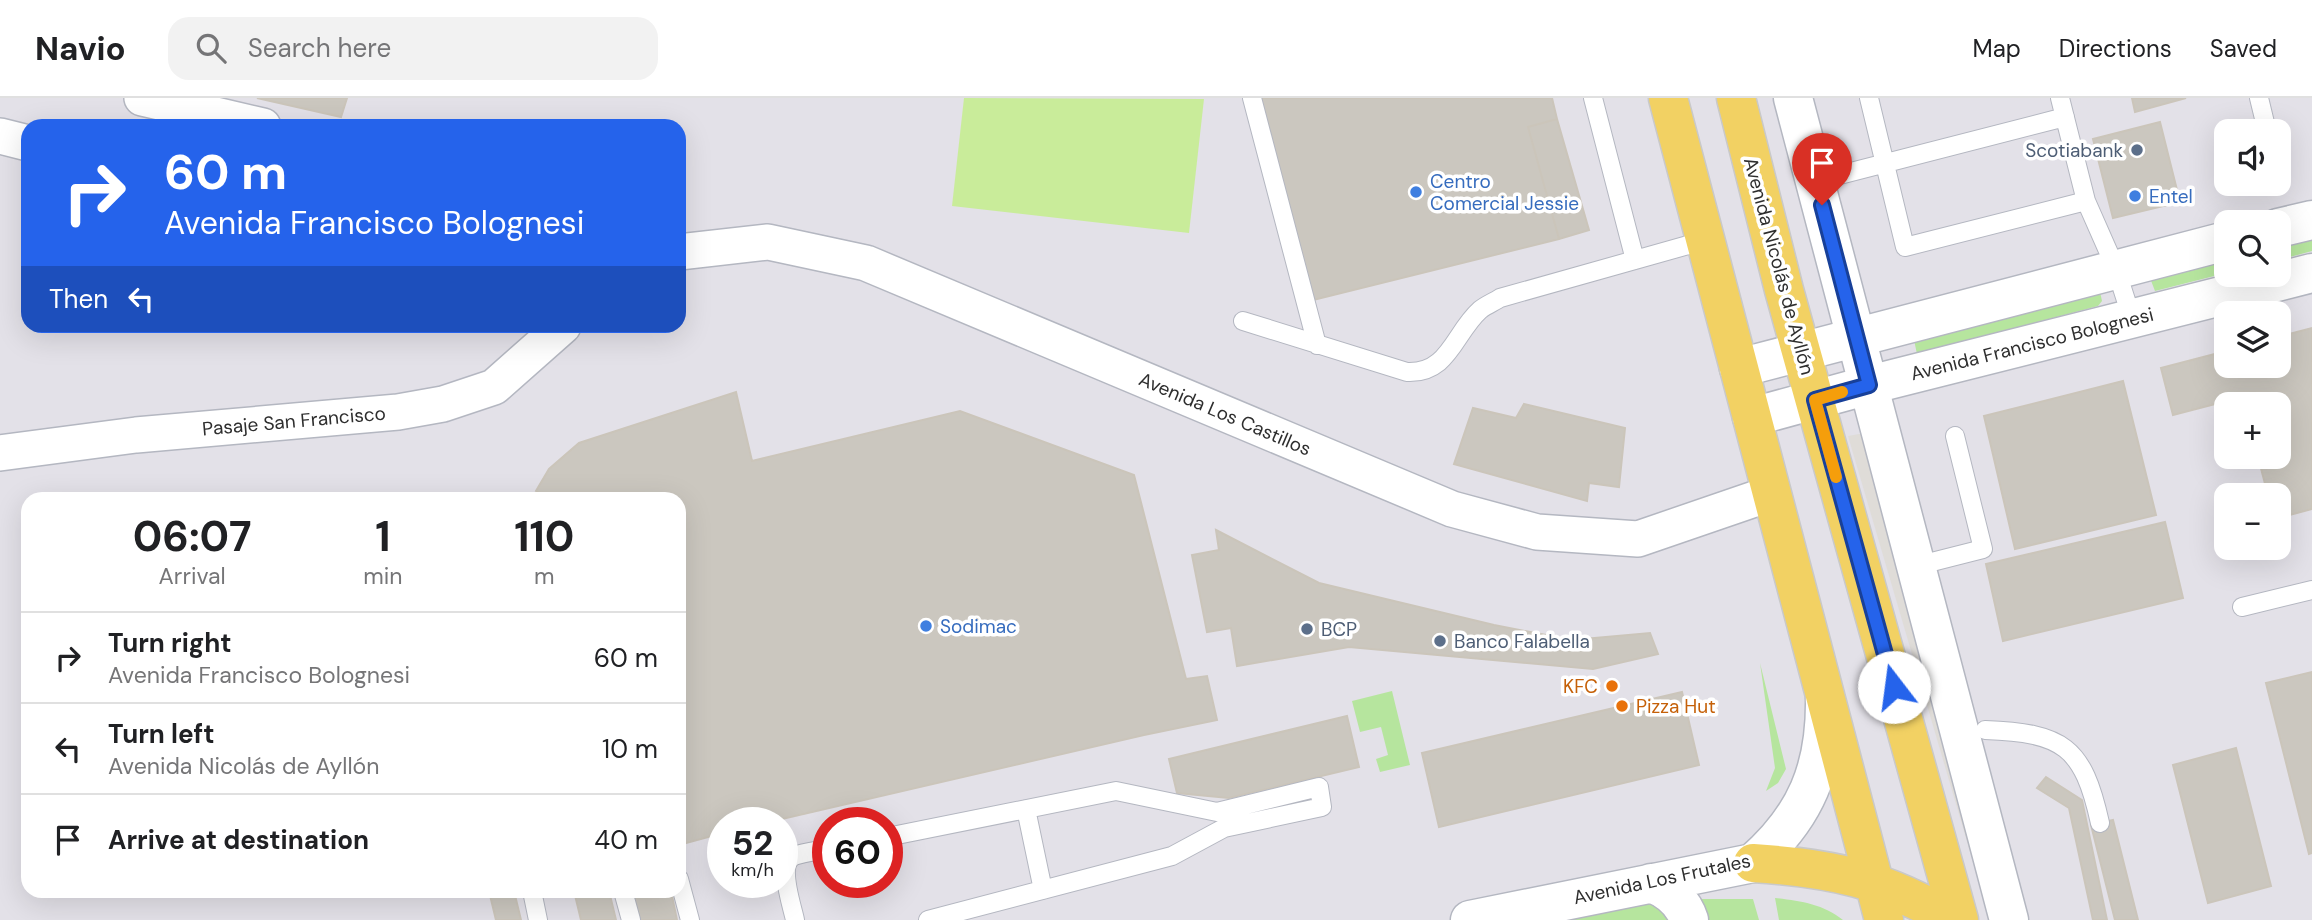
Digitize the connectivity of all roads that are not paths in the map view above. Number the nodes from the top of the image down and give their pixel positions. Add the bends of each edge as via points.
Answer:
1 (142, 98) edge
2 (1252, 98) edge
3 (1593, 98) edge
4 (1668, 98) edge
5 (1735, 98) edge
6 (1793, 98) edge
7 (1869, 98) edge
8 (2060, 98) edge
9 (2259, 98) edge
10 (2065, 117) junction
11 (196, 118) edge
12 (2264, 119) edge
13 (0, 136) edge
14 (21, 141) edge
15 (1885, 164) junction
16 (1815, 181) junction
17 (2086, 201) junction
18 (2312, 220) edge
19 (2291, 225) edge
20 (1706, 240) junction
21 (2214, 244) edge
22 (686, 250) edge
23 (1635, 260) junction
24 (2116, 269) junction
25 (2312, 273) edge
26 (2132, 319) junction
27 (1243, 321) dead end
28 (554, 333) edge
29 (1857, 336) junction
30 (1317, 345) junction
31 (1802, 352) junction
32 (1739, 368) junction
33 (1869, 385) junction
34 (1815, 400) junction
35 (1752, 417) junction
36 (1955, 436) dead end
37 (0, 453) edge
38 (1772, 494) junction
39 (1916, 566) junction
40 (2312, 590) edge
41 (2242, 607) dead end
42 (1825, 696) junction
43 (1985, 730) dead end
44 (1026, 809) junction
45 (2100, 823) dead end
46 (903, 834) edge
47 (812, 852) edge
48 (1753, 863) junction
49 (1874, 882) junction
50 (1651, 883) junction
51 (1043, 890) junction
52 (533, 898) edge
53 (625, 898) edge
54 (684, 898) edge
55 (1552, 910) edge
56 (538, 920) edge
57 (631, 920) edge
58 (690, 920) edge
59 (795, 920) edge
60 (928, 920) edge
61 (1470, 920) edge
62 (1689, 920) edge
63 (1884, 920) edge
64 (1952, 920) edge
65 (1959, 920) edge
66 (2009, 920) edge

1 - 11 street
2 - 30 lane
3 - 23 lane
4 - 20 main road
5 - 31 main road, Avenida Nicolás de Ayllón
6 - 16 main road
7 - 15 lane
8 - 10 lane
9 - 12 lane
10 - 15 lane
10 - 17 lane
13 - 14 street
15 - 16 lane
15 - 17 lane via 1905,247
16 - 29 main road
17 - 24 lane
18 - 19 main road
20 - 23 lane
20 - 32 main road
21 - 24 main road
22 - 38 street, Avenida Los Castillos via 768,242 866,263 1452,509 1537,532 1638,539
23 - 30 lane via 1500,298 1480,310 1439,362 1425,371 1407,372
24 - 26 lane
24 - 29 main road
25 - 26 main road, Avenida Francisco Bolognesi
26 - 33 main road, Avenida Francisco Bolognesi
27 - 30 lane
28 - 37 street, Pasaje San Francisco via 494,387 443,404
29 - 31 main road
29 - 33 main road
31 - 32 main road
31 - 34 main road, Avenida Nicolás de Ayllón
32 - 35 main road
33 - 34 main road, Avenida Francisco Bolognesi
33 - 39 main road
34 - 35 main road, Avenida Francisco Bolognesi
34 - 65 main road, Avenida Nicolás de Ayllón
35 - 38 main road
36 - 39 lane via 1983,549
38 - 42 main road
39 - 66 main road
40 - 41 lane
42 - 48 main road, Avenida Los Frutales via 1820,749 1807,798 1787,830
42 - 49 main road
43 - 45 lane via 2045,736 2064,746 2083,767
44 - 46 lane
44 - 51 lane
44 - 51 lane via 1116,791 1217,812 1319,788 1322,807 1224,828 1172,856
47 - 59 lane via 788,860 785,870
48 - 49 main road via 1813,867
48 - 50 main road, Avenida Los Frutales
49 - 63 main road
49 - 64 main road
50 - 55 main road, Avenida Los Frutales
50 - 62 main road via 1678,900
51 - 60 lane
52 - 56 lane
53 - 57 lane
54 - 58 lane
55 - 61 main road, Avenida Los Frutales

